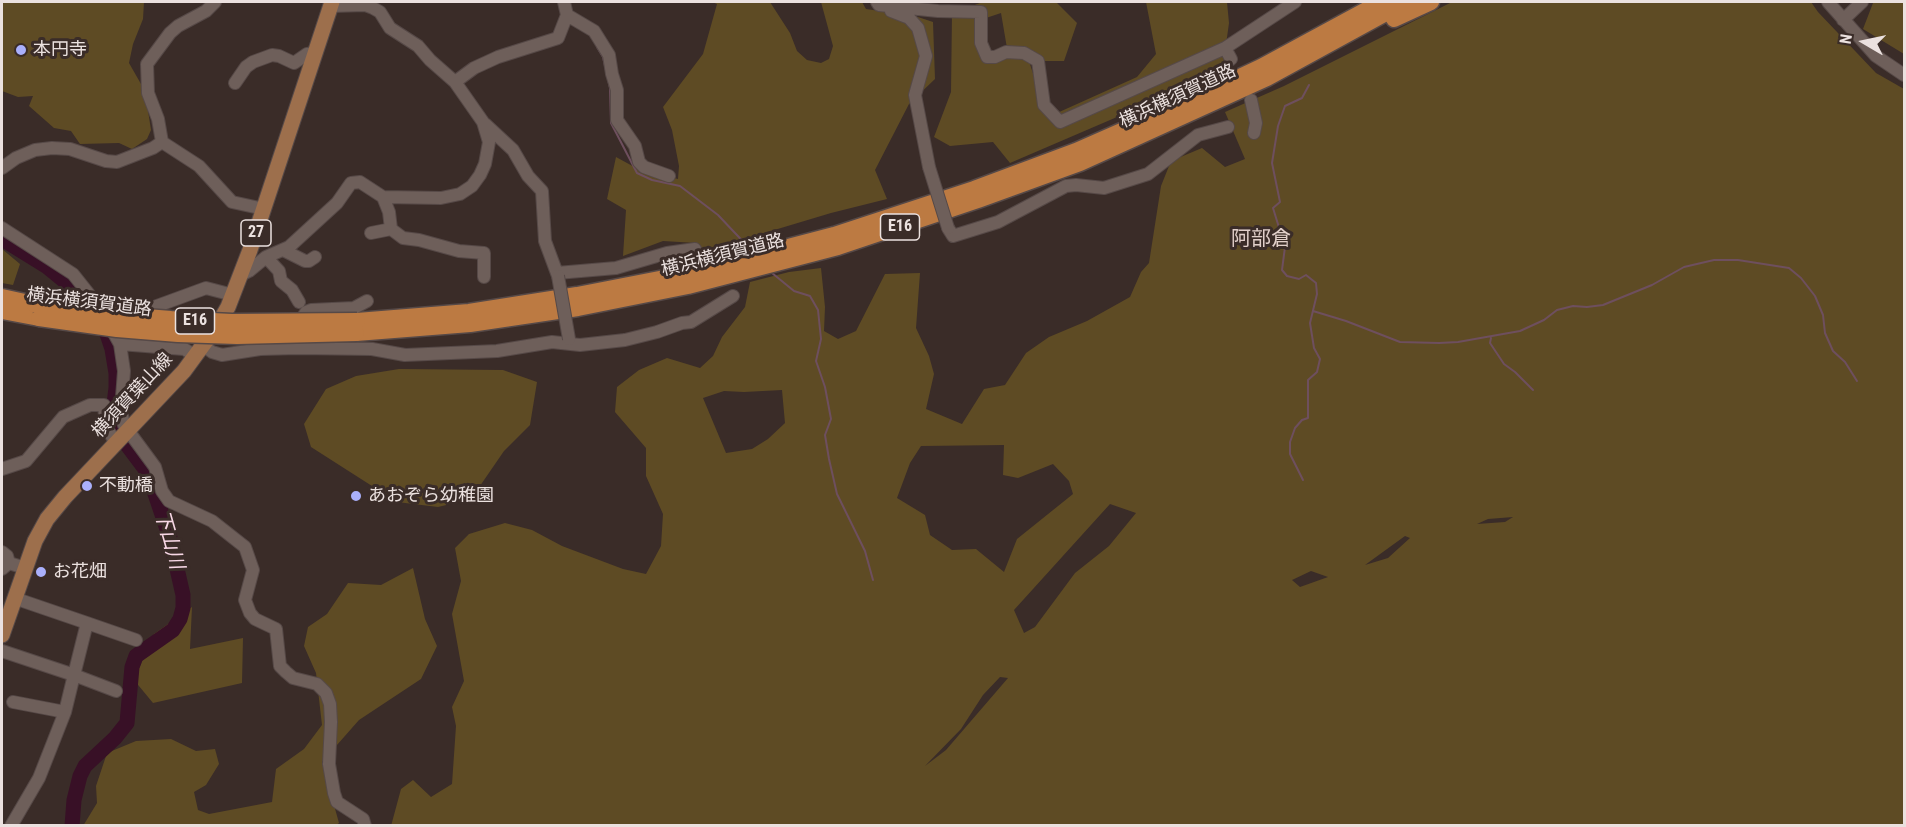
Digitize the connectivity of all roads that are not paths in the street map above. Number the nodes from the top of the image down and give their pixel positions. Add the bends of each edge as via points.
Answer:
1 (215, 2) edge
2 (564, 2) edge
3 (1295, 2) edge
4 (1381, 2) edge
5 (1406, 2) edge
6 (1431, 2) edge
7 (1828, 2) edge
8 (1862, 2) edge
9 (878, 3) edge
10 (332, 4) edge
11 (567, 15) junction
12 (1843, 20) junction
13 (1319, 51) junction
14 (315, 53) junction
15 (1905, 75) edge
16 (455, 82) junction
17 (235, 83) dead end
18 (1251, 100) dead end
19 (483, 122) junction
20 (1228, 127) dead end
21 (1254, 133) dead end
22 (162, 142) junction
23 (2, 168) edge
24 (669, 176) dead end
25 (383, 197) junction
26 (264, 209) junction
27 (2, 228) edge
28 (391, 230) junction
29 (371, 233) dead end
30 (695, 249) dead end
31 (283, 250) junction
32 (266, 257) junction
33 (315, 257) dead end
34 (242, 274) junction
35 (557, 274) junction
36 (484, 277) dead end
37 (233, 295) junction
38 (733, 296) dead end
39 (2, 297) edge
40 (367, 301) dead end
41 (299, 302) dead end
42 (36, 311) junction
43 (2, 312) edge
44 (108, 323) junction
45 (357, 327) junction
46 (570, 342) junction
47 (120, 344) junction
48 (298, 348) junction
49 (200, 351) junction
50 (122, 437) junction
51 (2, 470) edge
52 (2, 552) edge
53 (5, 566) edge
54 (24, 568) junction
55 (14, 598) junction
56 (87, 622) junction
57 (2, 635) edge
58 (136, 640) dead end
59 (2, 651) edge
60 (74, 675) junction
61 (116, 691) dead end
62 (13, 702) dead end
63 (65, 712) junction
64 (11, 825) edge
65 (365, 825) edge

1 - 22 street via 170,33 147,64 147,93
2 - 11 street
3 - 9 street via 1228,54 1060,122 1044,105 1038,61 1024,53 987,57 981,43 981,12
4 - 45 highway, 横浜横須賀道路 / E16 via 1261,67 1076,150 974,189 845,231 685,274 577,295
5 - 13 highway, 横浜横須賀道路 / E16
6 - 13 highway
7 - 12 street
8 - 12 street
9 - 20 street, bridge via 909,18 918,28 926,56 915,95 929,167 953,236 999,222 1066,186 1104,188 1139,177 1198,135
10 - 14 main road, 横須賀葉山線 / 27
10 - 16 street via 365,5 380,12 390,28 418,46
11 - 16 street via 558,38 498,57
11 - 24 street via 594,31 609,55 617,90 617,120 635,146 639,162
12 - 15 street via 1876,56
13 - 45 highway, 横浜横須賀道路 / E16 via 1080,163 838,247 688,286 578,308 470,324
14 - 17 street via 294,63 272,55 253,62
14 - 26 main road, 横須賀葉山線 / 27
16 - 19 street
18 - 21 street
19 - 25 street via 488,153 472,186 460,194 441,198
19 - 35 street via 513,150 542,191 545,241
22 - 23 street via 117,162 52,148 35,150
22 - 26 street via 199,166 232,202
25 - 28 street
25 - 31 street via 360,182 351,183 337,203
26 - 34 main road, 横須賀葉山線 / 27
27 - 44 street via 73,274
28 - 29 street
28 - 36 street via 403,238 484,253
30 - 35 street via 616,268
31 - 32 street
31 - 33 street via 305,261
32 - 34 street
32 - 41 street
34 - 37 main road, 横須賀葉山線 / 27
35 - 46 street, bridge
37 - 44 street via 206,288
37 - 49 main road, 横須賀葉山線 / 27
38 - 46 street via 691,322 657,332 625,340
39 - 42 highway, 横浜横須賀道路 / E16
40 - 48 street via 354,308 306,312
42 - 43 highway, 横浜横須賀道路 / E16
42 - 45 highway, 横浜横須賀道路 / E16, bridge
44 - 47 street
46 - 48 street via 497,351 405,355 372,349
47 - 49 street
47 - 50 street via 124,371
48 - 49 street via 222,355
49 - 50 main road, 横須賀葉山線 / 27
50 - 51 street via 106,427 104,405 90,405 63,417 26,461
50 - 54 main road, 横須賀葉山線 / 27 via 47,519
50 - 65 street via 155,467 169,501 212,520 245,547 253,570 245,600 250,613 276,628 280,666 293,678 317,684 326,693 332,722 328,764 334,793 337,802 363,819
52 - 53 street via 7,556
53 - 54 street
54 - 55 main road, 横須賀葉山線 / 27
55 - 56 street
55 - 57 main road, 横須賀葉山線 / 27
56 - 58 street
56 - 60 street
59 - 60 street
60 - 61 street
60 - 63 street
62 - 63 street
63 - 64 street via 39,778

